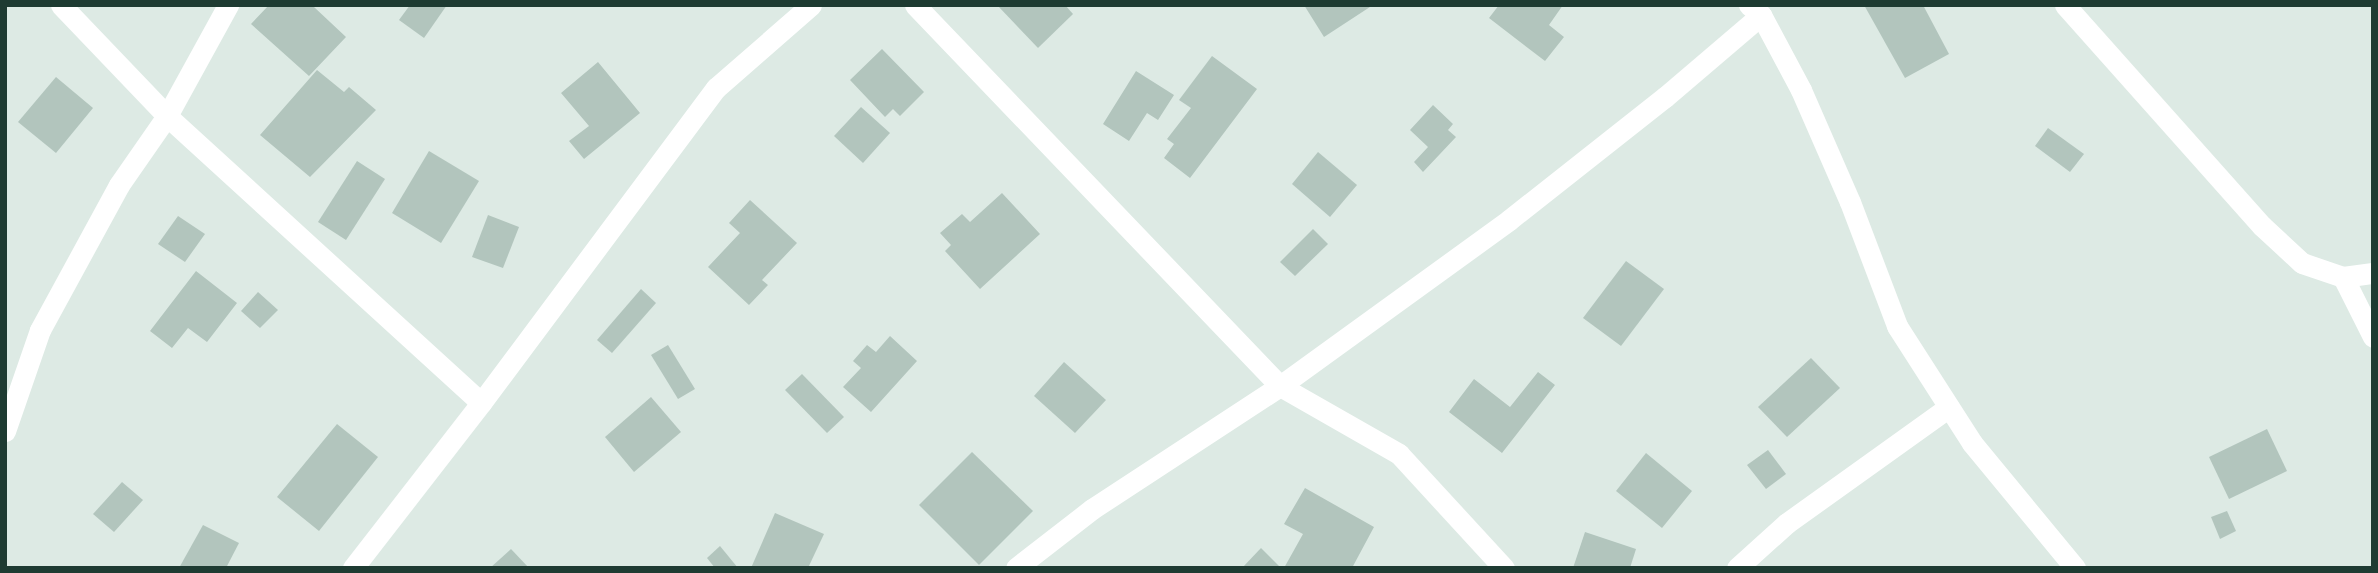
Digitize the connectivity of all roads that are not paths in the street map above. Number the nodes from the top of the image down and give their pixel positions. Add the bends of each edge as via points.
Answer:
1 (61, 5) edge
2 (228, 5) edge
3 (811, 5) edge
4 (915, 5) edge
5 (2066, 5) edge
6 (1755, 10) edge
7 (167, 116) junction
8 (2373, 273) edge
9 (2343, 277) junction
10 (2373, 337) edge
11 (1280, 386) junction
12 (481, 402) junction
13 (1949, 407) junction
14 (5, 432) edge
15 (353, 568) edge
16 (1016, 568) edge
17 (1504, 568) edge
18 (1737, 568) edge
19 (2075, 568) edge

1 - 7 street
2 - 7 street
3 - 12 street via 716,88
4 - 11 street
5 - 9 street via 2262,226 2302,263
6 - 11 street via 1665,97 1509,220
6 - 13 street via 1801,90 1897,326
7 - 12 street
7 - 14 street via 119,186 40,330
8 - 9 street
9 - 10 street
11 - 16 street via 1092,509
11 - 17 street via 1398,454
12 - 15 street
13 - 18 street via 1787,523
13 - 19 street via 1972,443

